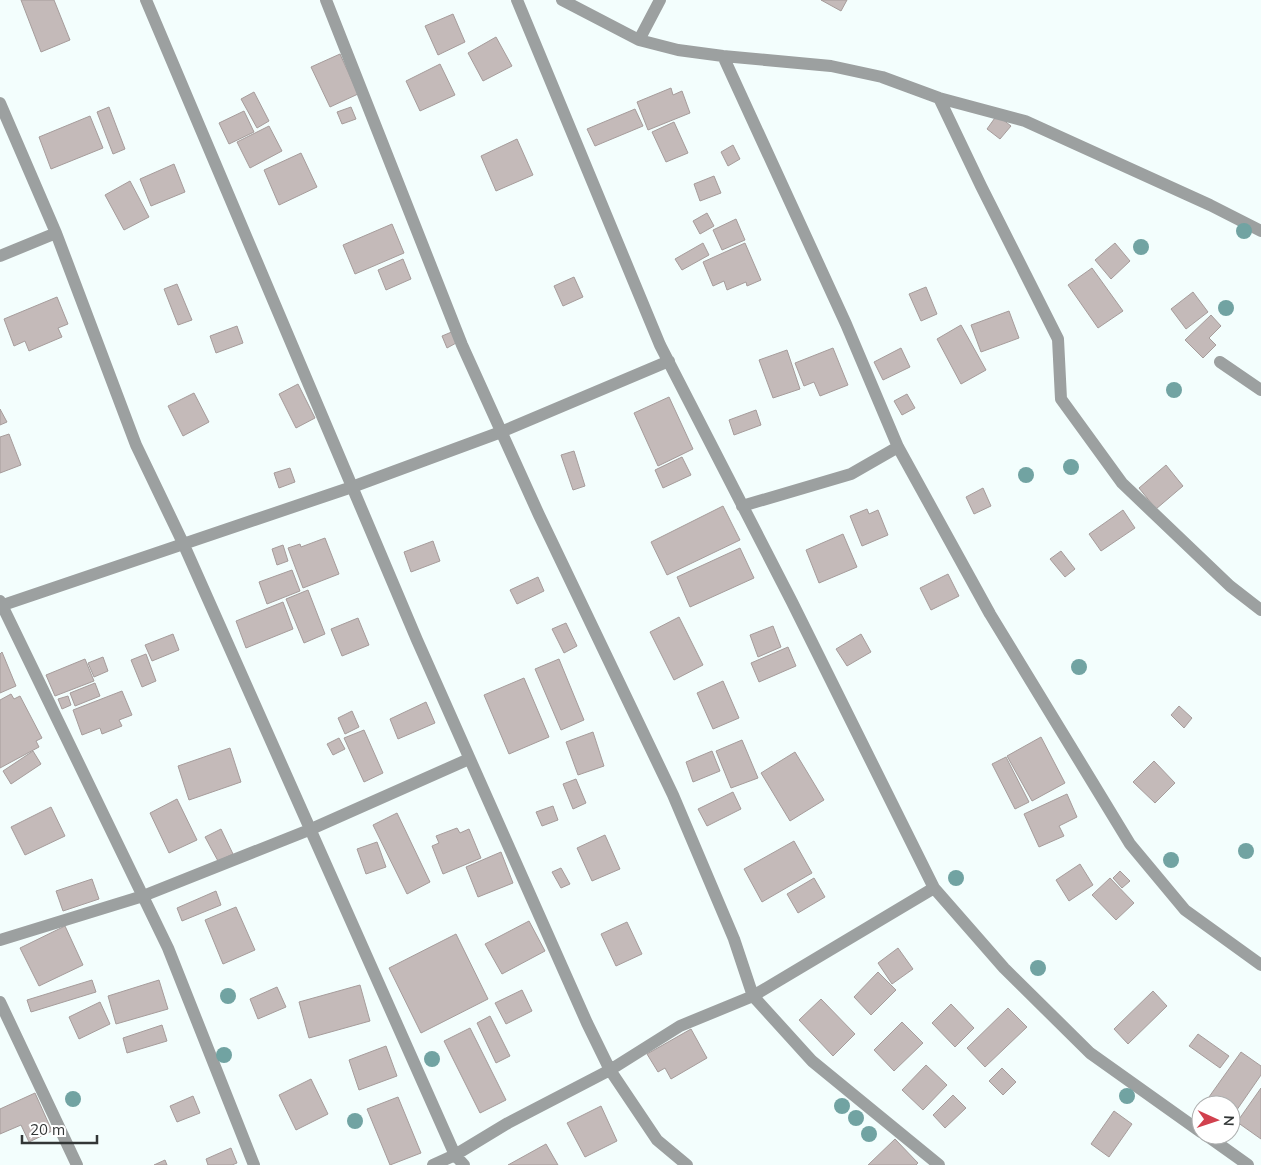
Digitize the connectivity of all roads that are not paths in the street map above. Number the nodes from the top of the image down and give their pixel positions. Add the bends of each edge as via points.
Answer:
1 (146, 0) edge
2 (326, 0) edge
3 (517, 0) edge
4 (562, 0) edge
5 (660, 0) edge
6 (639, 40) junction
7 (723, 56) junction
8 (939, 98) junction
9 (0, 103) edge
10 (1261, 231) edge
11 (56, 233) junction
12 (0, 256) edge
13 (669, 361) junction
14 (1220, 362) dead end
15 (1261, 390) edge
16 (502, 432) junction
17 (898, 447) junction
18 (352, 487) junction
19 (742, 506) junction
20 (183, 543) junction
21 (1, 604) edge
22 (1261, 610) edge
23 (469, 759) junction
24 (309, 830) junction
25 (934, 888) junction
26 (143, 896) junction
27 (0, 940) edge
28 (1261, 965) edge
29 (753, 996) junction
30 (0, 1002) edge
31 (610, 1070) junction
32 (1191, 1125) edge
33 (1220, 1145) edge
34 (459, 1160) edge
35 (77, 1165) edge
36 (254, 1165) edge
37 (433, 1165) edge
38 (687, 1165) edge
39 (939, 1165) edge
40 (1248, 1165) edge

1 - 18 street
2 - 16 street via 462,345
3 - 13 street
4 - 6 street
5 - 6 street
6 - 7 street via 678,50
7 - 8 street via 831,66 882,77
7 - 17 street via 846,324
8 - 10 street via 1025,121
8 - 22 street via 1058,339 1061,398 1122,483 1230,586
9 - 11 street
11 - 12 street
11 - 20 street via 136,445
13 - 16 street
13 - 19 street
14 - 15 street
16 - 18 street
16 - 29 street via 673,794 734,939
17 - 19 street via 851,474
17 - 28 street via 990,614 1130,844 1185,910
18 - 20 street
18 - 23 street
19 - 25 street
20 - 21 street
20 - 24 street
21 - 26 street
23 - 24 street
23 - 31 street
24 - 26 street
24 - 34 street
25 - 29 street
25 - 32 street via 1004,968 1090,1053
26 - 27 street
26 - 36 street via 168,948
29 - 31 street via 680,1026
29 - 39 street via 812,1061
30 - 35 street
31 - 34 street via 508,1123
31 - 38 street via 657,1140
33 - 40 street
34 - 37 street

